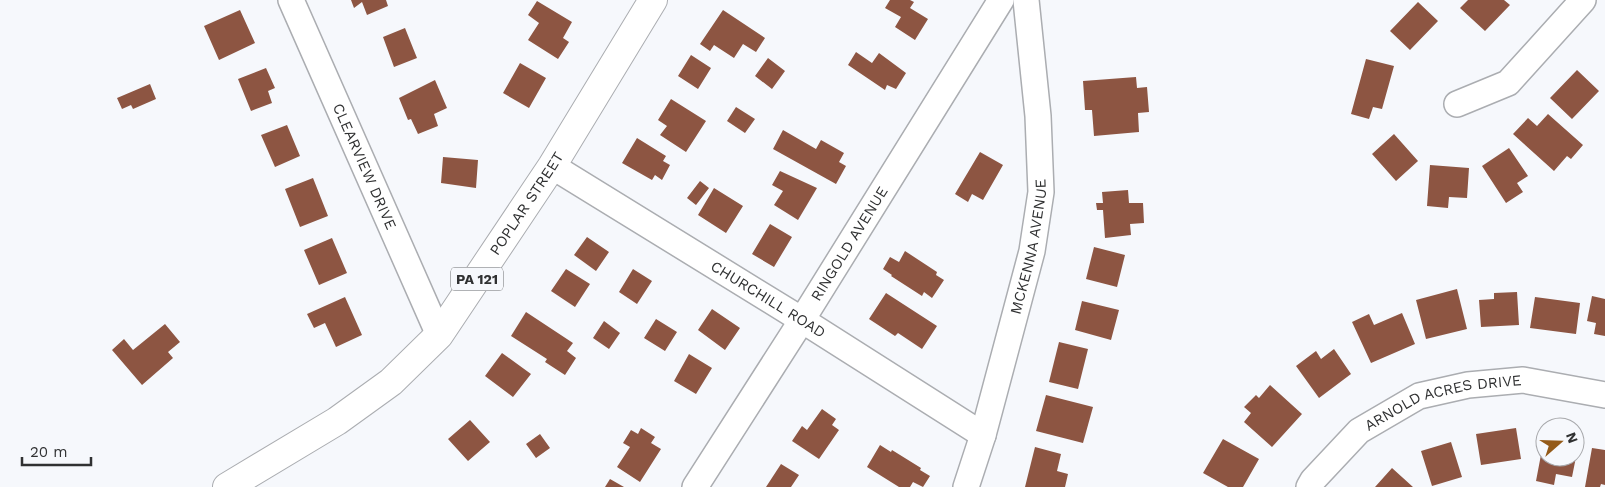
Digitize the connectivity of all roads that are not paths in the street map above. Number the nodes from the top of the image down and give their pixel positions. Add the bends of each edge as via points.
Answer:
1 (291, 0) edge
2 (653, 0) edge
3 (1001, 0) edge
4 (1026, 0) edge
5 (1583, 0) edge
6 (1457, 104) dead end
7 (552, 166) junction
8 (802, 320) junction
9 (439, 335) junction
10 (1605, 395) edge
11 (983, 435) junction
12 (227, 487) edge
13 (695, 487) edge
14 (966, 487) edge
15 (1309, 487) edge

1 - 9 street, CLEARVIEW DRIVE
2 - 7 main road, POPLAR STREET / PA 121
3 - 8 street, RINGOLD AVENUE
4 - 11 street, MCKENNA AVENUE via 1038,116 1040,192 1032,251
5 - 6 street via 1508,83
7 - 8 street, CHURCHILL ROAD
7 - 9 main road, POPLAR STREET / PA 121
8 - 11 street, CHURCHILL ROAD
8 - 13 street, RINGOLD AVENUE
9 - 12 main road, POPLAR STREET / PA 121 via 391,382 337,420
10 - 15 street, ARNOLD ACRES DRIVE via 1523,380 1468,385 1420,396 1359,431
11 - 14 street, MCKENNA AVENUE

